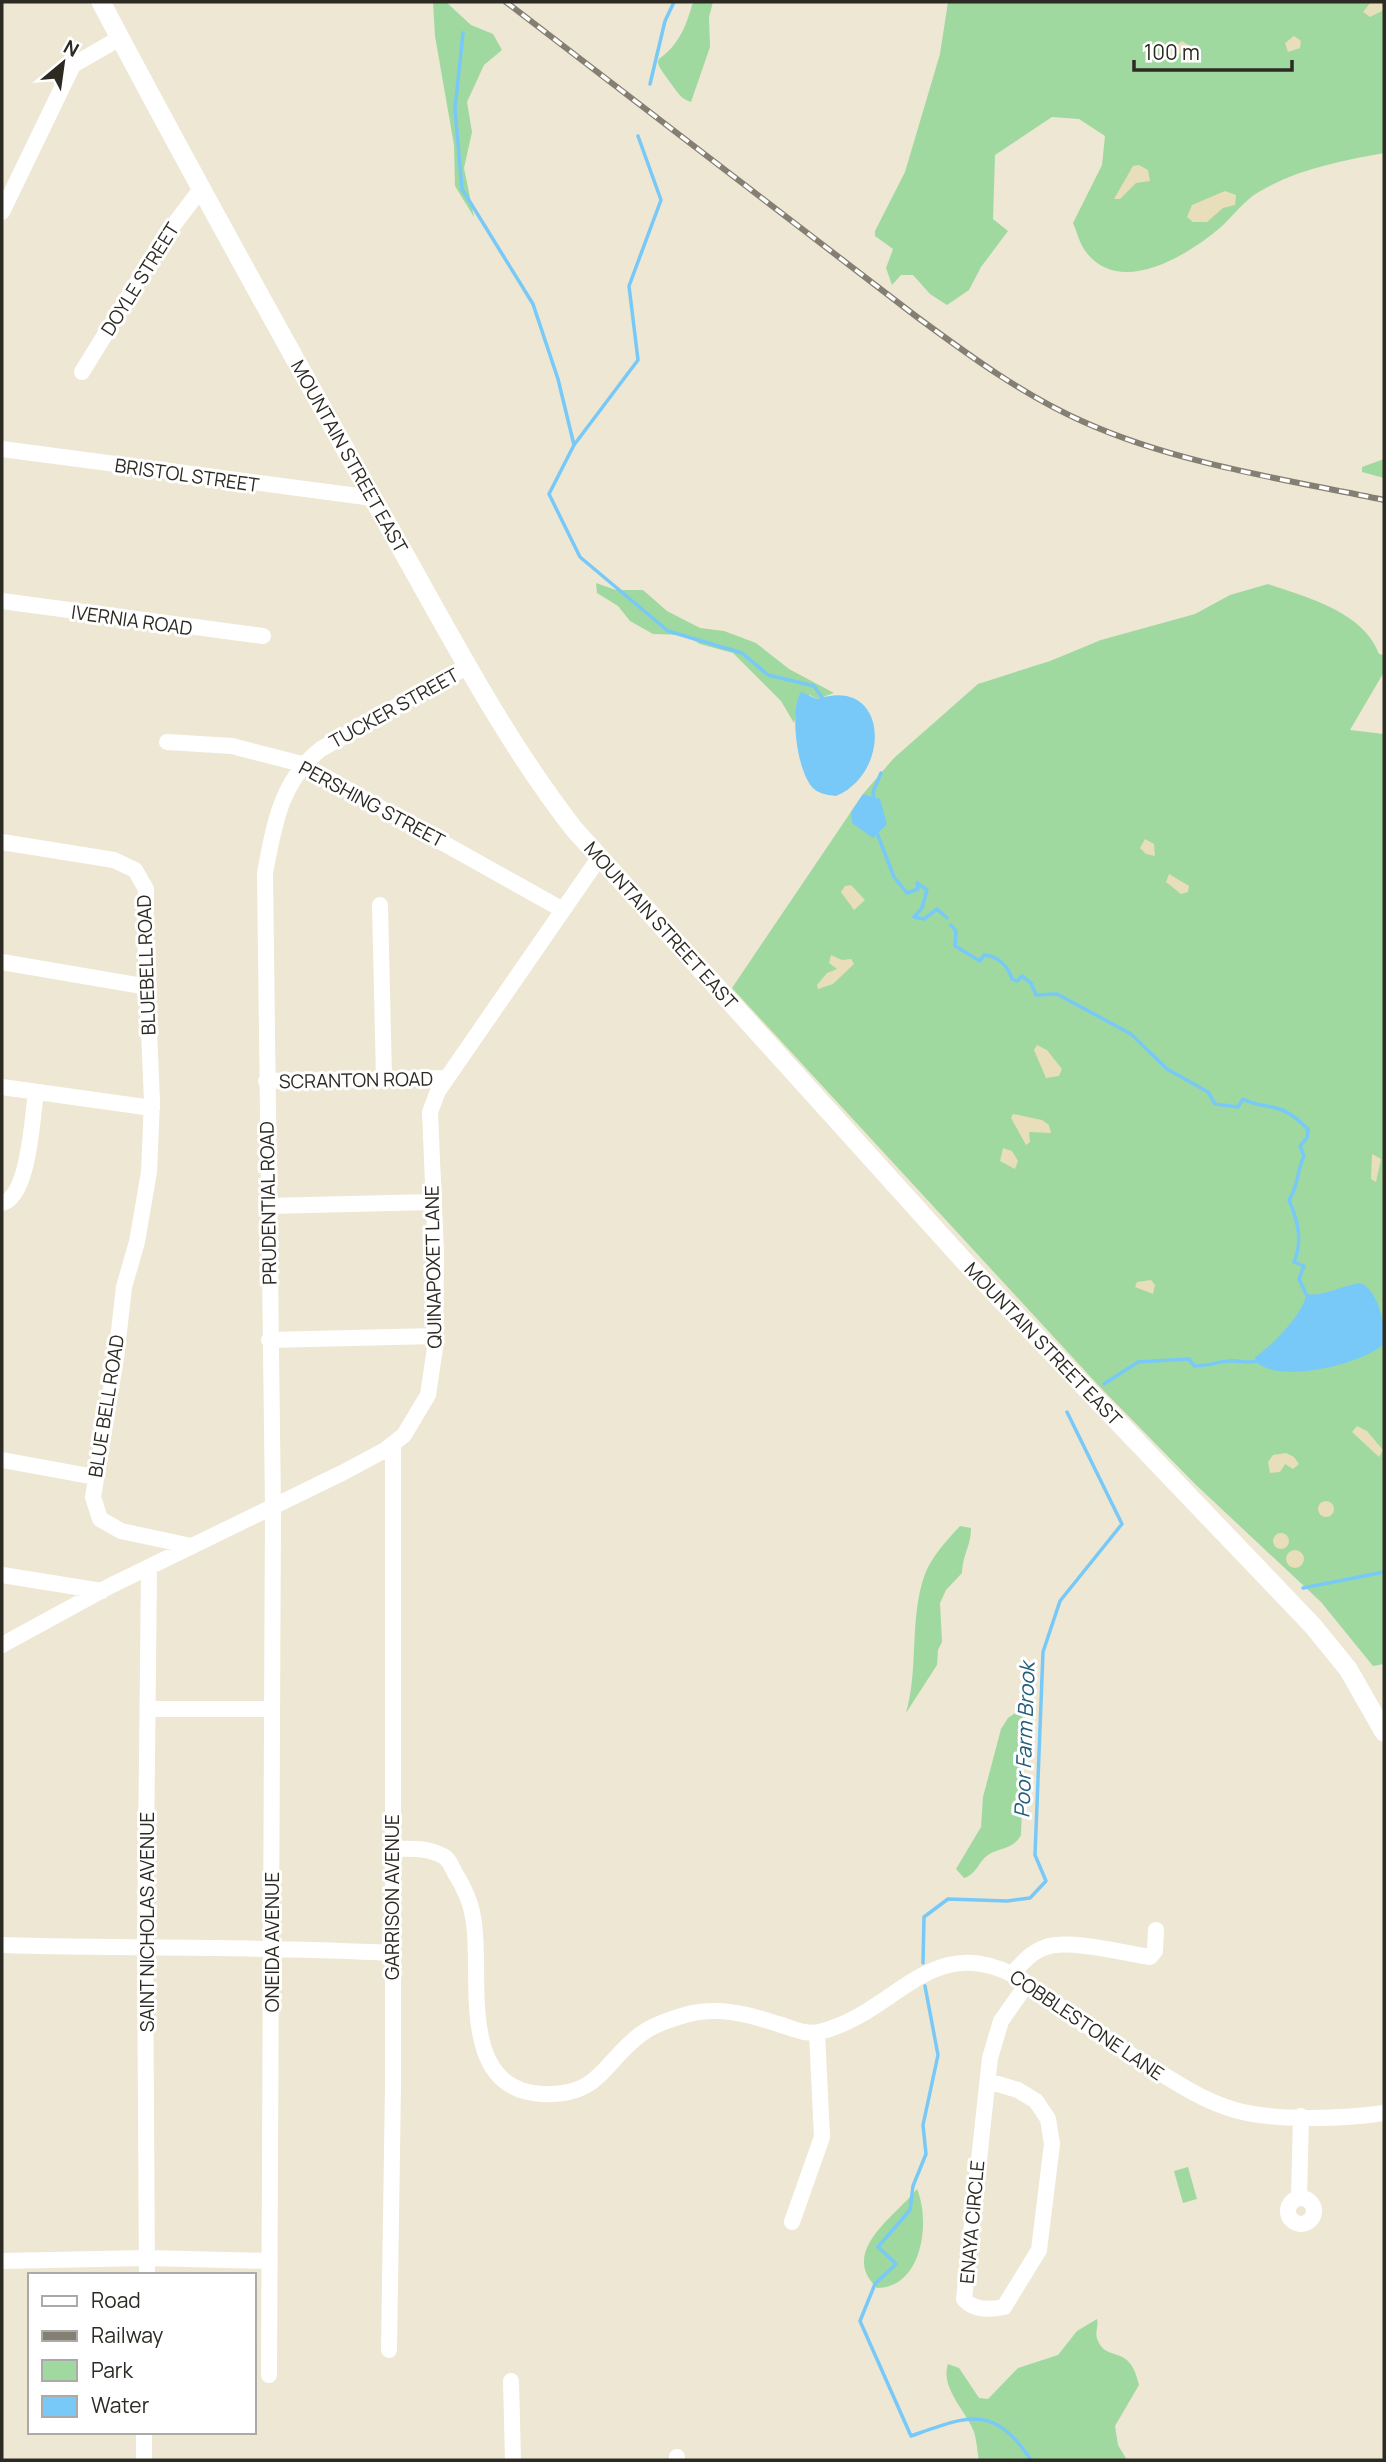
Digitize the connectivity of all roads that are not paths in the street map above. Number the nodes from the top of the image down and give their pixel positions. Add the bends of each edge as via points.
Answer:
1 (101, 2) edge
2 (120, 38) junction
3 (201, 189) junction
4 (2, 212) edge
5 (82, 372) dead end
6 (2, 449) edge
7 (373, 498) junction
8 (2, 601) edge
9 (263, 636) dead end
10 (466, 667) junction
11 (167, 742) dead end
12 (302, 764) junction
13 (2, 842) edge
14 (599, 858) junction
15 (264, 899) joint
16 (380, 905) dead end
17 (563, 910) junction
18 (2, 962) edge
19 (148, 987) junction
20 (446, 1078) junction
21 (384, 1079) junction
22 (266, 1081) junction
23 (2, 1087) edge
24 (36, 1093) junction
25 (152, 1108) junction
26 (145, 1199) joint
27 (433, 1202) junction
28 (2, 1203) edge
29 (268, 1206) junction
30 (435, 1336) junction
31 (269, 1340) junction
32 (393, 1444) junction
33 (2, 1461) edge
34 (95, 1476) junction
35 (273, 1508) junction
36 (191, 1546) junction
37 (149, 1569) junction
38 (2, 1575) edge
39 (102, 1591) junction
40 (2, 1645) edge
41 (271, 1709) junction
42 (149, 1710) junction
43 (1384, 1732) edge
44 (391, 1849) junction
45 (1156, 1930) dead end
46 (2, 1945) edge
47 (272, 1947) junction
48 (145, 1949) junction
49 (391, 1953) junction
50 (1012, 1974) junction
51 (1027, 1983) junction
52 (809, 2032) junction
53 (988, 2081) junction
54 (1384, 2113) edge
55 (1301, 2116) junction
56 (1299, 2198) dead end
57 (792, 2222) dead end
58 (2, 2261) edge
59 (270, 2261) junction
60 (147, 2267) edge
61 (389, 2350) dead end
62 (269, 2375) dead end
63 (511, 2381) dead end
64 (144, 2434) edge
65 (144, 2460) edge
66 (513, 2460) edge

1 - 2 main road, MOUNTAIN STREET EAST
2 - 3 main road, MOUNTAIN STREET EAST
2 - 4 street via 73,65
3 - 5 street, DOYLE STREET via 169,231
3 - 7 main road, MOUNTAIN STREET EAST
6 - 7 street, BRISTOL STREET
7 - 10 main road, MOUNTAIN STREET EAST
8 - 9 street, IVERNIA ROAD
10 - 12 street, TUCKER STREET via 321,748
10 - 14 main road, MOUNTAIN STREET EAST via 534,779
11 - 12 street, PERSHING STREET via 232,746
12 - 15 street, TUCKER STREET via 280,804
12 - 17 street, PERSHING STREET
13 - 19 street, BLUEBELL ROAD via 114,860 135,870 146,889
14 - 17 street, QUINAPOXET LANE
14 - 43 main road, MOUNTAIN STREET EAST via 965,1262 1313,1626 1348,1669
15 - 22 street, PRUDENTIAL ROAD
16 - 21 street
17 - 20 street, QUINAPOXET LANE
18 - 19 street
19 - 25 street, BLUEBELL ROAD
20 - 21 street, SCRANTON ROAD
20 - 27 street, QUINAPOXET LANE via 430,1112
21 - 22 street, SCRANTON ROAD
22 - 29 street, PRUDENTIAL ROAD
23 - 24 street
24 - 25 street
24 - 28 street via 22,1182 14,1198
25 - 26 street, BLUEBELL ROAD
26 - 34 street, BLUE BELL ROAD via 124,1287
27 - 29 street
27 - 30 street, QUINAPOXET LANE
29 - 31 street, PRUDENTIAL ROAD
30 - 31 street
30 - 32 street, QUINAPOXET LANE via 428,1395 404,1435
31 - 35 street, PRUDENTIAL ROAD
32 - 35 street, QUINAPOXET LANE
32 - 44 street, GARRISON AVENUE
33 - 34 street
34 - 36 street, BLUE BELL ROAD via 93,1497 100,1519 121,1531
35 - 36 street, QUINAPOXET LANE
35 - 41 street, ONEIDA AVENUE
36 - 37 street, QUINAPOXET LANE
37 - 39 street, QUINAPOXET LANE
37 - 42 street, SAINT NICHOLAS AVENUE
38 - 39 street
39 - 40 street, QUINAPOXET LANE
41 - 42 street
41 - 47 street, ONEIDA AVENUE
42 - 48 street, SAINT NICHOLAS AVENUE
44 - 49 street, GARRISON AVENUE
44 - 52 street via 424,1849 446,1857 459,1879 474,1917 482,2048 494,2067 520,2090 575,2093 595,2080 642,2033 685,2015 729,2011
45 - 50 street via 1155,1951 1150,1957 1048,1946 1029,1955
46 - 48 street
47 - 48 street
47 - 49 street
47 - 59 street, ONEIDA AVENUE
48 - 60 street, SAINT NICHOLAS AVENUE
49 - 61 street, GARRISON AVENUE
50 - 51 street, COBBLESTONE LANE
50 - 52 street, COBBLESTONE LANE via 972,1961 948,1963 851,2019
51 - 53 street, ENAYA CIRCLE via 1001,2021
51 - 55 street, COBBLESTONE LANE via 1193,2094 1238,2112
52 - 57 street via 822,2137
53 - 53 street, ENAYA CIRCLE via 964,2299 989,2310 1004,2307 1039,2250 1052,2144 1048,2119 1035,2101
54 - 55 street, COBBLESTONE LANE via 1352,2118
55 - 56 street
58 - 60 street
59 - 60 street
59 - 62 street, ONEIDA AVENUE
63 - 66 street
64 - 65 street

